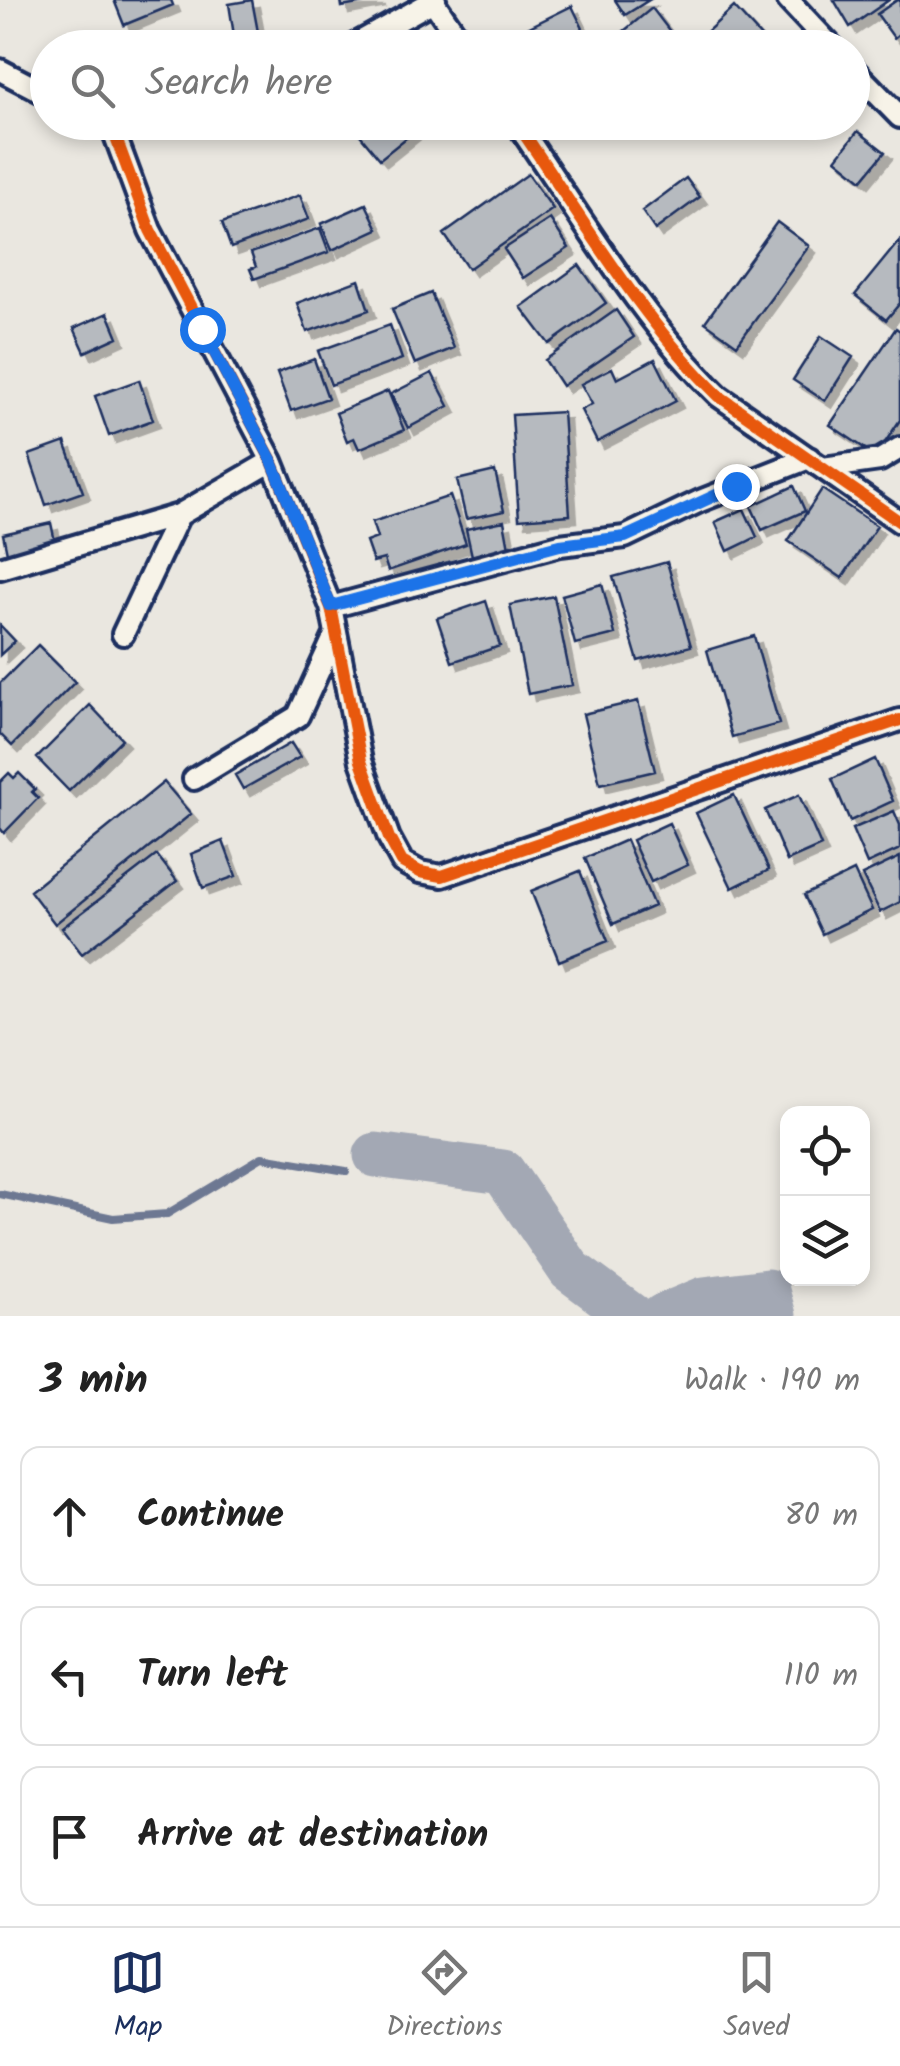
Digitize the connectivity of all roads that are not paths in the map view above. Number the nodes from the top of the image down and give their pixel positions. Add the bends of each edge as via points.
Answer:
1 (788, 0) edge
2 (434, 1) edge
3 (382, 30) edge
4 (453, 30) edge
5 (816, 30) edge
6 (0, 70) edge
7 (30, 86) edge
8 (870, 86) edge
9 (900, 117) edge
10 (112, 140) edge
11 (528, 140) edge
12 (900, 448) edge
13 (272, 461) junction
14 (816, 463) junction
15 (179, 514) junction
16 (900, 522) edge
17 (0, 568) edge
18 (331, 606) junction
19 (336, 633) junction
20 (122, 634) dead end
21 (900, 720) edge
22 (194, 780) dead end

1 - 5 street
2 - 3 street
2 - 4 street
6 - 7 street
8 - 9 street
10 - 13 street via 150,230
11 - 14 street via 700,377
12 - 14 street via 880,460
13 - 15 street
13 - 18 street
14 - 16 street
14 - 18 street via 700,501 625,537 560,545
15 - 17 street
15 - 20 street
18 - 19 street
19 - 21 street via 361,761 389,838 402,862 442,876
19 - 22 street via 298,716

